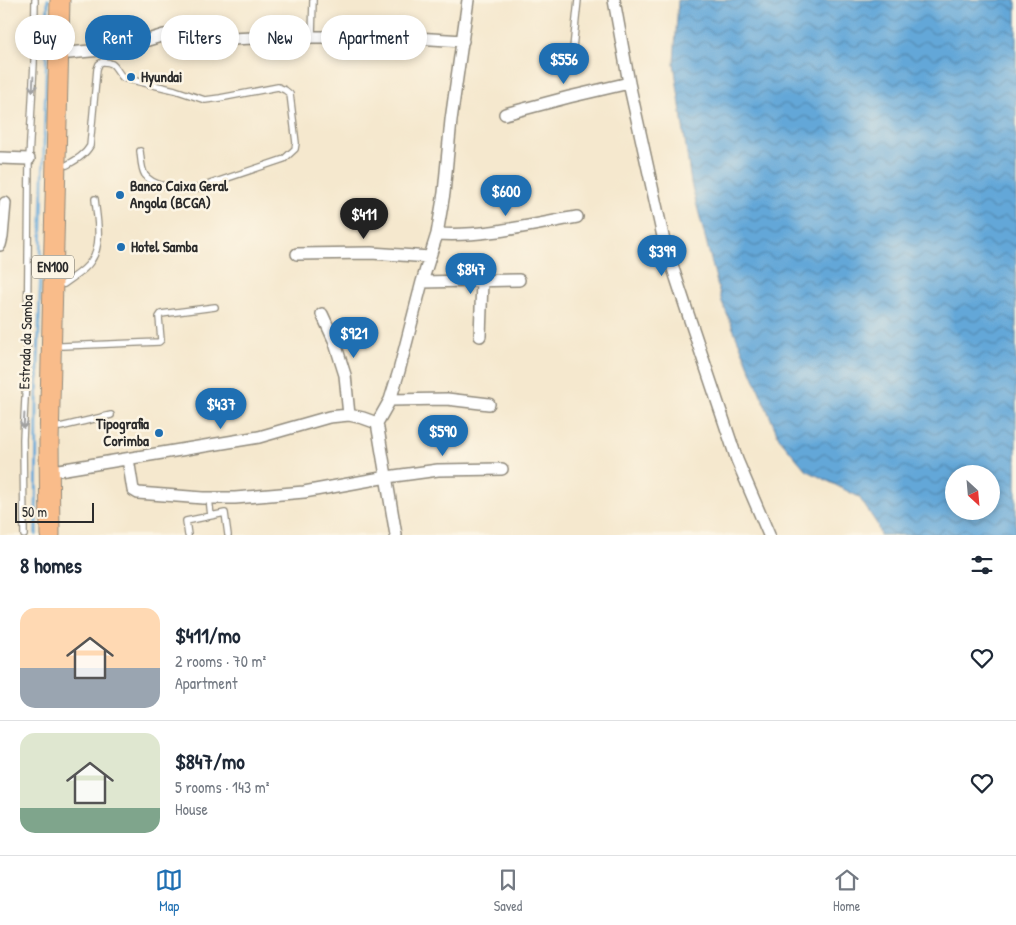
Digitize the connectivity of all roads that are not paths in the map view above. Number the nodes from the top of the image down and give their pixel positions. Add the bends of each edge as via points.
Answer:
1 (35, 0) edge
2 (60, 0) edge
3 (70, 0) edge
4 (313, 0) edge
5 (468, 0) edge
6 (578, 0) edge
7 (614, 0) edge
8 (70, 15) edge
9 (312, 37) junction
10 (463, 40) junction
11 (574, 48) dead end
12 (75, 52) edge
13 (69, 60) edge
14 (629, 83) junction
15 (505, 114) dead end
16 (140, 151) dead end
17 (0, 158) edge
18 (29, 159) junction
19 (67, 165) junction
20 (95, 199) dead end
21 (5, 203) dead end
22 (577, 216) dead end
23 (437, 234) junction
24 (0, 245) edge
25 (297, 254) dead end
26 (430, 257) junction
27 (519, 280) dead end
28 (482, 281) junction
29 (422, 282) junction
30 (64, 284) junction
31 (215, 307) dead end
32 (322, 314) dead end
33 (480, 336) dead end
34 (62, 346) junction
35 (390, 400) junction
36 (489, 404) dead end
37 (349, 414) junction
38 (111, 415) dead end
39 (377, 423) junction
40 (60, 427) junction
41 (128, 459) junction
42 (502, 469) dead end
43 (59, 470) junction
44 (386, 476) junction
45 (210, 498) junction
46 (211, 516) junction
47 (24, 535) edge
48 (50, 535) edge
49 (60, 535) edge
50 (188, 535) edge
51 (228, 535) edge
52 (396, 535) edge
53 (769, 535) edge

1 -> 18 lane, Estrada da Samba
2 - 48 main road, Estrada da Samba / EN100 via 49,433
3 - 8 main road, EN100
4 - 9 lane
5 - 10 street
6 - 11 lane
7 - 14 street
9 - 10 street
9 - 12 street via 229,39 177,34 122,48
10 - 23 street
13 - 19 main road, EN100
14 - 15 street
14 - 53 street via 664,240 738,460
16 - 19 lane via 143,170 153,182 192,190 284,159 296,149 290,94 278,87 205,100 123,78 110,62 102,62 97,69 90,146
17 - 18 street
18 -> 47 lane, Estrada da Samba
19 - 30 main road, EN100
20 - 30 lane via 97,251 82,271
21 - 24 street
22 - 23 street via 506,230
23 - 26 street
25 - 26 street via 371,253
26 - 29 street
27 - 28 street
28 - 29 street
28 - 33 street
29 - 35 street
30 - 34 main road, EN100
31 - 34 lane via 161,314 159,342
32 - 37 street via 345,375
34 - 40 main road, EN100
35 - 36 street via 447,399
35 - 39 street
37 - 39 street
37 - 41 street via 259,437
38 - 40 lane
39 - 44 street
40 - 43 main road, EN100
41 - 43 street
41 - 45 street via 131,485 138,493
42 - 44 street via 438,470
43 - 49 main road, EN100
44 - 45 street via 304,492
44 - 52 street
45 - 46 lane
46 - 50 lane via 186,521
46 - 51 lane via 225,513

